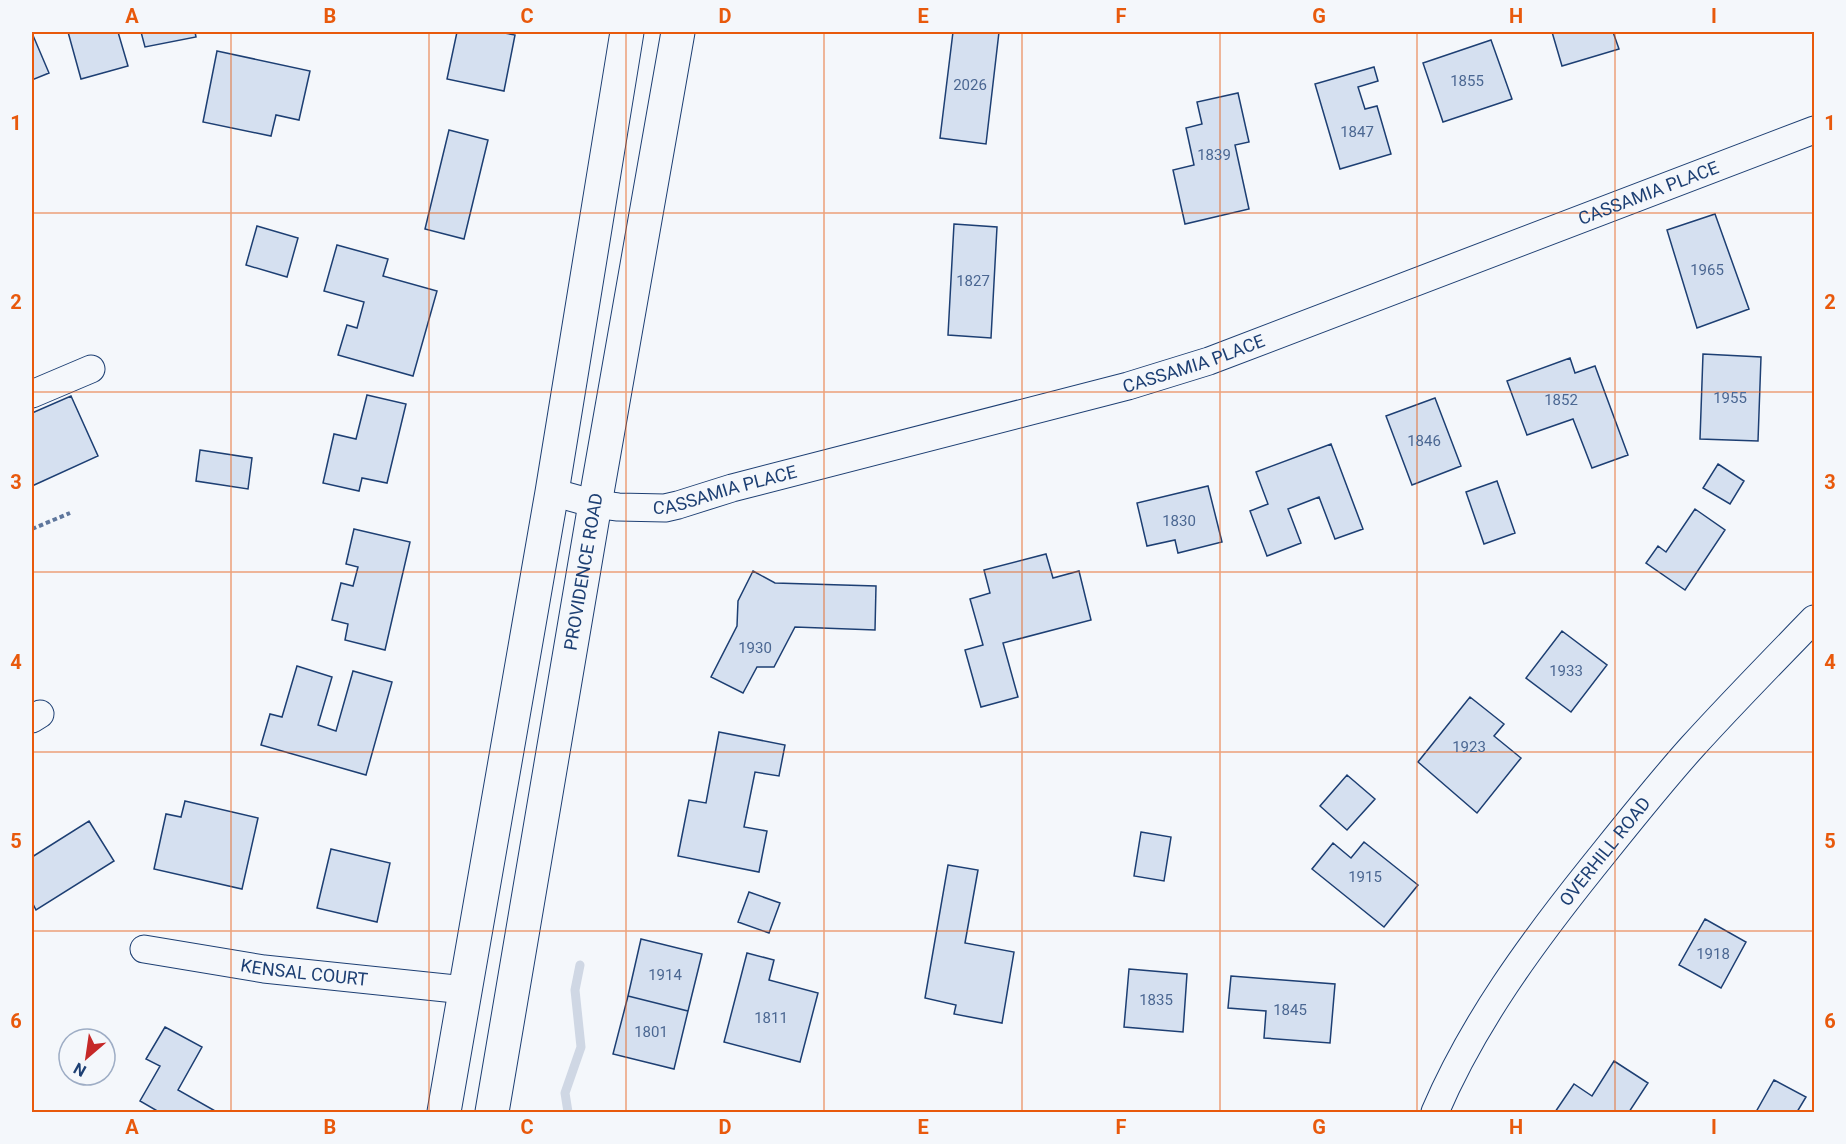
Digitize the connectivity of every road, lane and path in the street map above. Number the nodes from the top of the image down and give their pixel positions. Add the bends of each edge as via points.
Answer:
1 (627, 32) edge
2 (678, 32) edge
3 (1815, 130) edge
4 (92, 369) dead end
5 (32, 394) edge
6 (552, 492) junction
7 (595, 504) junction
8 (70, 513) dead end
9 (32, 529) edge
10 (1815, 619) edge
11 (144, 950) dead end
12 (465, 990) junction
13 (444, 1113) edge
14 (492, 1113) edge
15 (1435, 1113) edge

1 - 6 main road
2 - 7 main road, PROVIDENCE ROAD
3 - 7 street, CASSAMIA PLACE via 1209,361 1128,386 665,508
4 - 5 street
6 - 7 street, CASSAMIA PLACE
6 - 12 main road
7 - 14 main road, PROVIDENCE ROAD
8 - 9 path
10 - 15 street, OVERHILL ROAD via 1691,748 1550,921 1485,1016
11 - 12 street, KENSAL COURT via 264,969
12 - 13 main road

